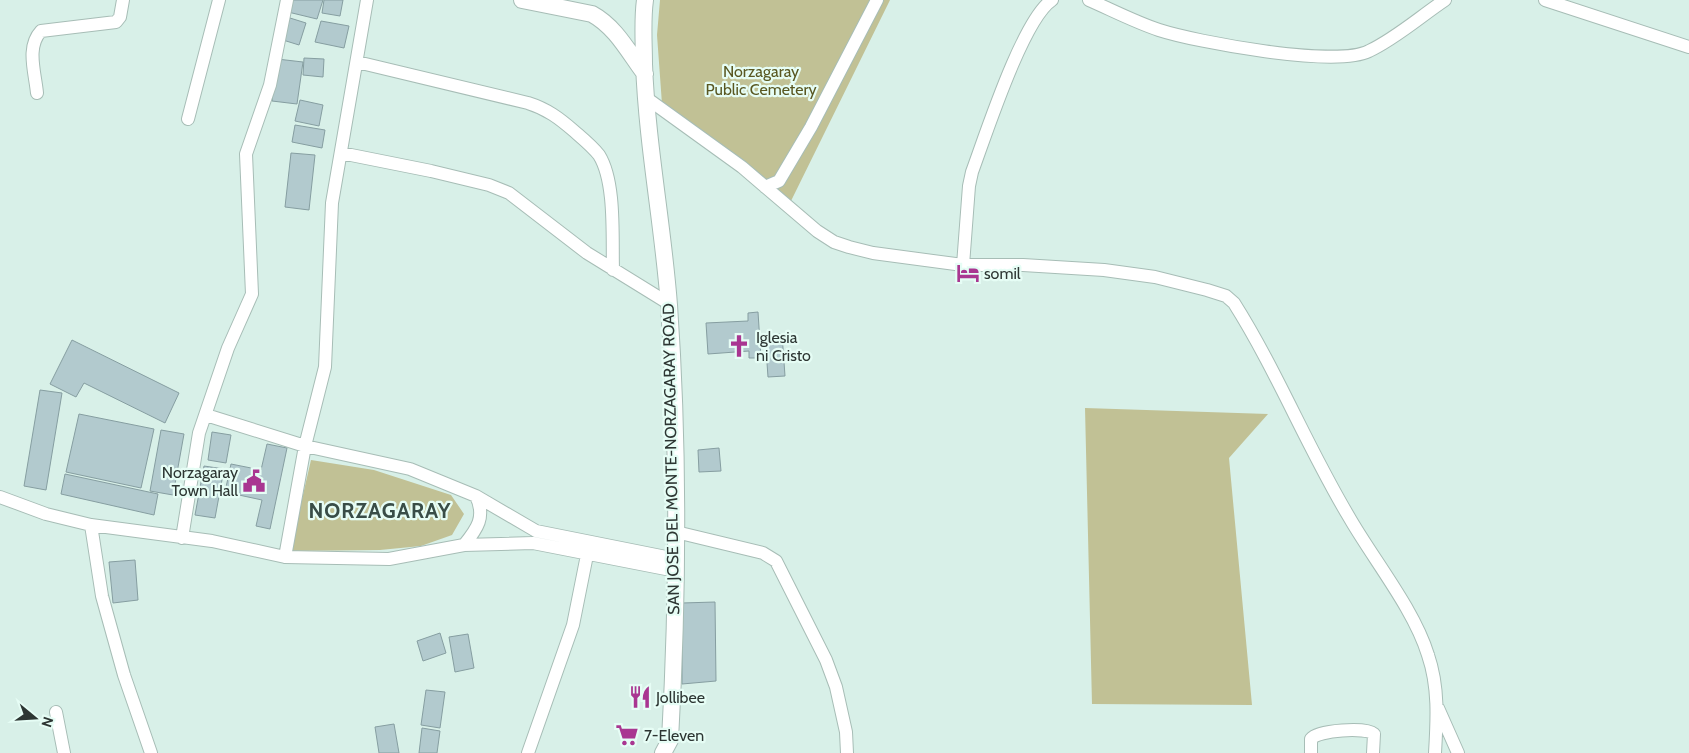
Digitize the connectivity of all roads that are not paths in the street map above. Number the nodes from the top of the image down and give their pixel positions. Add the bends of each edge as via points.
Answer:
1 (123, 0) edge
2 (219, 0) edge
3 (287, 0) edge
4 (368, 0) edge
5 (522, 0) edge
6 (644, 0) edge
7 (877, 0) edge
8 (1052, 0) edge
9 (1088, 0) edge
10 (1445, 0) edge
11 (1545, 0) edge
12 (1689, 47) edge
13 (357, 62) junction
14 (645, 74) junction
15 (37, 93) dead end
16 (645, 97) junction
17 (188, 119) dead end
18 (341, 153) junction
19 (765, 187) junction
20 (963, 265) junction
21 (613, 270) junction
22 (668, 303) junction
23 (206, 414) junction
24 (305, 446) junction
25 (476, 496) junction
26 (0, 497) edge
27 (91, 525) junction
28 (676, 532) junction
29 (182, 538) junction
30 (464, 545) junction
31 (587, 555) junction
32 (285, 557) junction
33 (676, 565) junction
34 (1437, 706) junction
35 (56, 712) dead end
36 (667, 749) edge
37 (64, 753) edge
38 (150, 753) edge
39 (528, 753) edge
40 (847, 753) edge
41 (1311, 753) edge
42 (1373, 753) edge
43 (1435, 753) edge
44 (1458, 753) edge

1 - 15 street via 120,18 116,22 41,31 34,38 32,49
2 - 17 street
3 - 23 street via 270,85 246,154 252,294 228,348
4 - 13 street
5 - 14 main road via 601,18
6 - 14 main road, SAN JOSE DEL MONTE-NORZAGARAY ROAD
7 - 19 street via 779,181
8 - 20 street via 1034,20 1012,67 972,172
9 - 10 street via 1187,38 1315,56 1369,52
11 - 12 street
13 - 18 street
13 - 21 street via 528,103 555,114 600,157 610,204
14 - 16 main road, SAN JOSE DEL MONTE-NORZAGARAY ROAD
16 - 19 street
16 - 22 main road, SAN JOSE DEL MONTE-NORZAGARAY ROAD
18 - 21 street via 431,171 509,193
18 - 24 street via 330,220 326,367
19 - 20 street via 834,242 872,253
20 - 34 street via 1095,270 1155,277 1226,296 1234,302 1348,516 1418,631 1428,654
21 - 22 street
22 - 28 main road, SAN JOSE DEL MONTE-NORZAGARAY ROAD
23 - 24 street
23 - 29 street via 199,433
24 - 25 street via 410,469
24 - 32 street
25 - 30 street via 481,512 479,527
25 - 33 street via 536,531
26 - 27 street via 46,514
27 - 29 street
27 - 38 street via 102,596
28 - 33 main road, SAN JOSE DEL MONTE-NORZAGARAY ROAD
28 - 40 street via 763,553 776,561 826,660 836,687
29 - 32 street
30 - 31 street via 533,544
30 - 32 street via 389,559
31 - 33 street
31 - 39 street via 573,625
33 - 36 main road, SAN JOSE DEL MONTE-NORZAGARAY ROAD
34 - 43 street
34 - 44 street
35 - 37 street
41 - 42 street via 1311,739 1319,733 1364,730 1374,734

